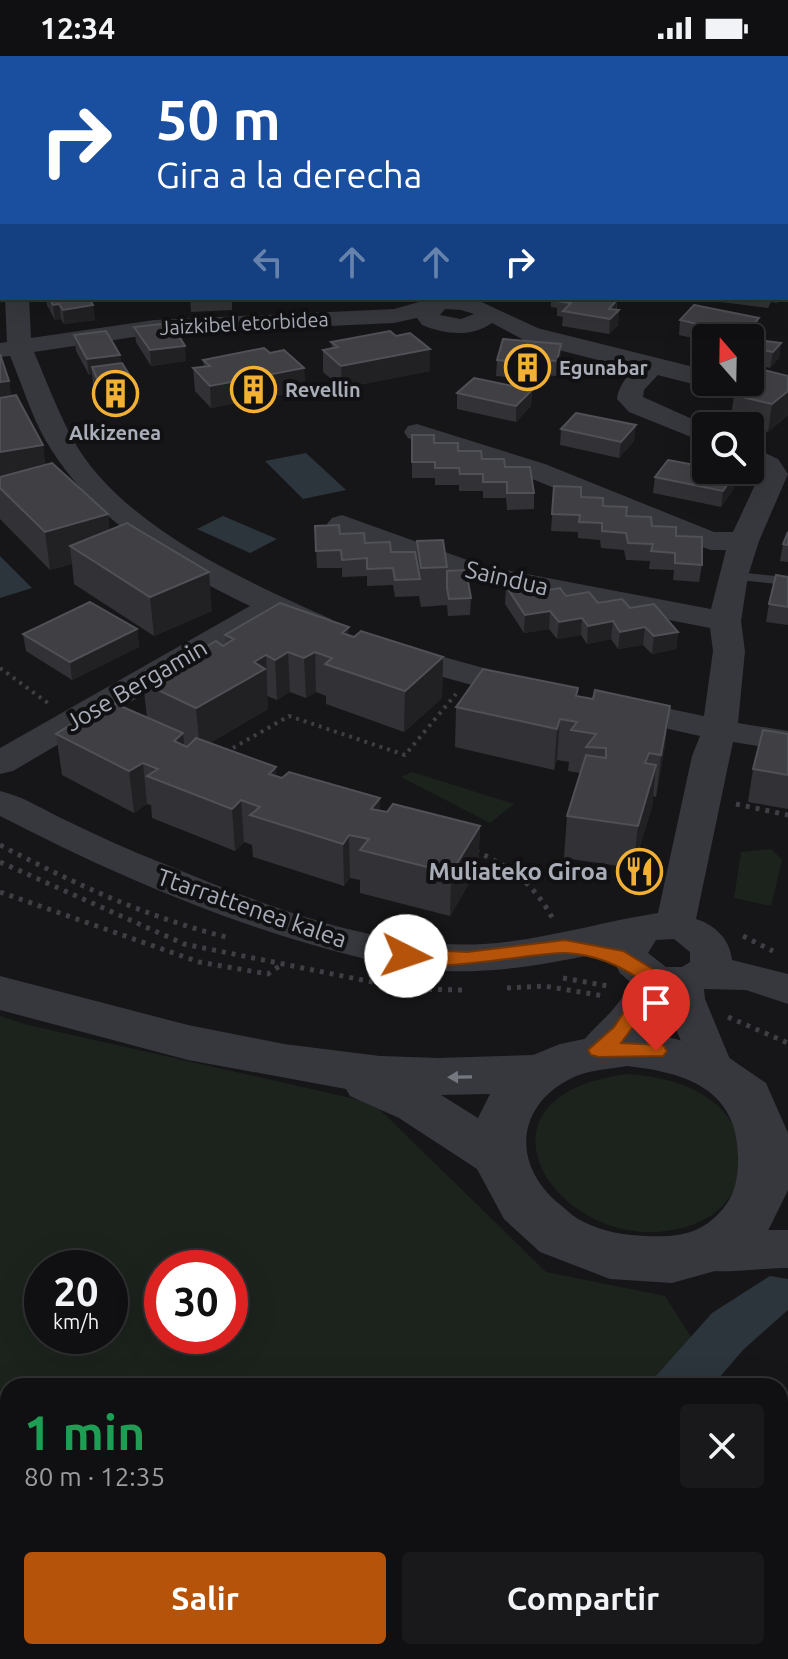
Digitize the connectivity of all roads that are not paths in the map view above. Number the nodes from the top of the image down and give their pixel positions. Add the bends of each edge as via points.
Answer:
1 (17, 300) edge
2 (438, 308) edge
3 (533, 335) joint
4 (10, 349) edge
5 (653, 366) junction
6 (692, 376) edge
7 (764, 389) edge
8 (786, 393) edge
9 (692, 429) edge
10 (417, 432) edge
11 (771, 470) edge
12 (342, 524) edge
13 (744, 541) junction
14 (733, 576) junction
15 (788, 581) edge
16 (272, 606) junction
17 (725, 621) junction
18 (553, 696) edge
19 (595, 704) edge
20 (720, 730) junction
21 (788, 741) edge
22 (0, 763) edge
23 (0, 802) edge
24 (671, 957) junction
25 (780, 976) edge
26 (0, 993) edge
27 (599, 1050) junction
28 (328, 1068) junction
29 (538, 1073) junction
30 (749, 1092) edge
31 (498, 1156) junction
32 (781, 1219) edge

1 - 4 street
2 - 3 street, Jaizkibel etorbidea via 473,304 484,308 477,320
2 - 4 street, Jaizkibel etorbidea via 394,316 189,324
3 - 5 street, Jaizkibel etorbidea
4 - 16 street via 59,440 96,488 145,532 213,577
5 - 6 street, Jaizkibel etorbidea
5 - 9 street via 631,388 630,399
7 - 8 street
10 - 13 street via 535,470 711,541
11 - 13 street
12 - 17 street, Saindua via 477,574
13 - 14 street
14 - 15 lane
14 - 17 street
16 - 18 street via 354,639
16 - 22 street, Jose Bergamin
17 - 20 street via 729,651
19 - 20 street
20 - 21 street
20 - 24 street via 710,756
23 - 24 street, Ttarrattenea kalea via 196,892 375,950 467,958 561,938 600,950
24 - 25 street, Ttarrattenea kalea via 739,974
24 - 27 street via 621,1032
24 - 30 street via 684,999
26 - 28 street via 155,1034
27 - 29 street
27 - 30 street via 656,1051
29 -> 28 street via 433,1077
28 - 31 street via 417,1105
29 - 31 street via 505,1109
30 - 32 street via 776,1140
31 - 32 street via 506,1181 543,1225 603,1254 672,1260 705,1253 752,1227

